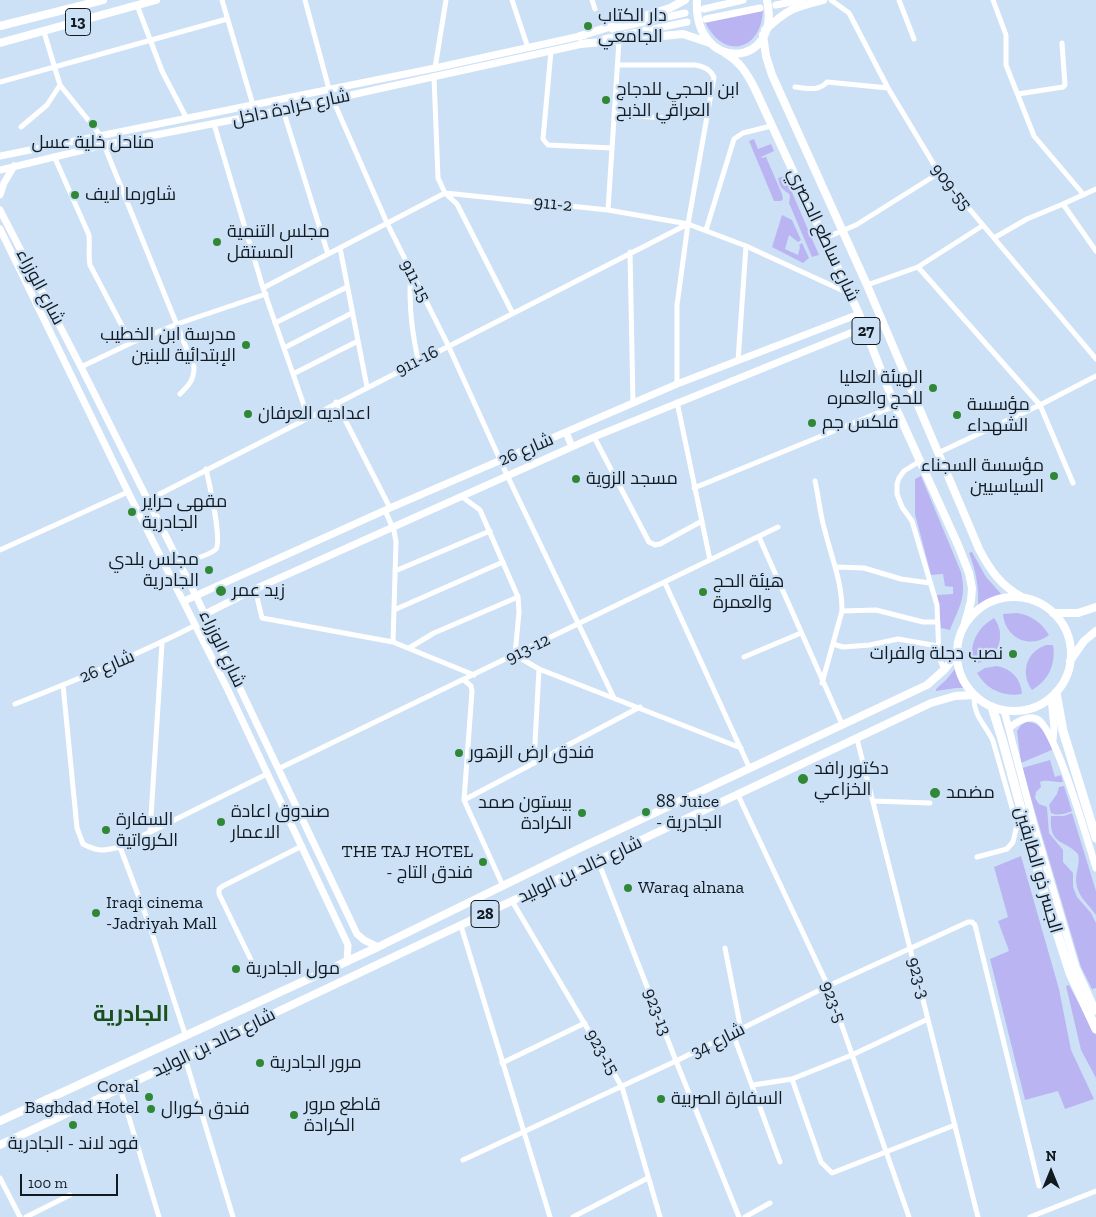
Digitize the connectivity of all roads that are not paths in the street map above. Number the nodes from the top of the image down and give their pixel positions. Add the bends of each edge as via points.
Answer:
1 (103, 0) edge
2 (156, 0) edge
3 (222, 0) edge
4 (306, 0) edge
5 (446, 0) edge
6 (512, 0) edge
7 (592, 0) edge
8 (685, 0) edge
9 (697, 0) edge
10 (743, 0) edge
11 (766, 0) edge
12 (802, 0) edge
13 (823, 0) edge
14 (831, 0) edge
15 (899, 0) edge
16 (993, 0) edge
17 (138, 5) junction
18 (776, 5) dead end
19 (760, 8) dead end
20 (595, 9) dead end
21 (704, 9) dead end
22 (685, 13) dead end
23 (706, 19) dead end
24 (227, 20) junction
25 (687, 22) dead end
26 (0, 26) edge
27 (44, 32) junction
28 (764, 33) junction
29 (914, 39) dead end
30 (581, 40) junction
31 (619, 41) junction
32 (150, 42) junction
33 (0, 43) edge
34 (712, 44) junction
35 (1062, 44) dead end
36 (528, 48) junction
37 (552, 51) junction
38 (725, 53) junction
39 (618, 65) junction
40 (54, 67) junction
41 (435, 68) junction
42 (434, 77) junction
43 (0, 82) edge
44 (60, 85) junction
45 (795, 87) dead end
46 (888, 88) junction
47 (329, 89) junction
48 (1018, 94) junction
49 (333, 100) junction
50 (252, 105) junction
51 (283, 110) junction
52 (614, 114) junction
53 (663, 118) dead end
54 (187, 119) junction
55 (214, 124) junction
56 (772, 126) junction
57 (21, 127) dead end
58 (101, 136) junction
59 (104, 145) junction
60 (612, 148) junction
61 (2, 155) edge
62 (54, 156) junction
63 (14, 166) junction
64 (0, 170) edge
65 (938, 173) junction
66 (1096, 189) edge
67 (445, 193) junction
68 (1084, 194) junction
69 (0, 195) edge
70 (1063, 204) junction
71 (0, 210) edge
72 (608, 210) junction
73 (387, 223) junction
74 (688, 224) junction
75 (982, 226) junction
76 (0, 229) edge
77 (706, 230) junction
78 (843, 231) junction
79 (825, 238) junction
80 (994, 238) junction
81 (746, 246) junction
82 (340, 248) junction
83 (1096, 251) edge
84 (630, 252) junction
85 (328, 254) junction
86 (918, 267) junction
87 (411, 274) junction
88 (867, 285) junction
89 (263, 288) junction
90 (347, 288) junction
91 (266, 294) junction
92 (850, 295) junction
93 (512, 312) junction
94 (352, 313) junction
95 (859, 314) junction
96 (275, 323) junction
97 (177, 324) junction
98 (865, 327) junction
99 (358, 340) junction
100 (131, 343) junction
101 (448, 345) junction
102 (284, 348) junction
103 (1096, 359) edge
104 (418, 360) junction
105 (738, 361) junction
106 (81, 366) junction
107 (293, 374) junction
108 (1096, 376) edge
109 (677, 384) junction
110 (367, 387) junction
111 (180, 394) dead end
112 (336, 402) junction
113 (677, 402) junction
114 (632, 404) junction
115 (1040, 404) junction
116 (896, 406) junction
117 (308, 417) junction
118 (566, 432) junction
119 (594, 437) junction
120 (572, 447) junction
121 (938, 453) junction
122 (501, 460) junction
123 (920, 461) junction
124 (206, 469) junction
125 (507, 475) junction
126 (814, 481) dead end
127 (1073, 482) dead end
128 (694, 488) junction
129 (128, 492) junction
130 (461, 496) junction
131 (148, 500) junction
132 (388, 509) junction
133 (702, 521) junction
134 (392, 527) junction
135 (778, 528) dead end
136 (490, 530) junction
137 (759, 537) junction
138 (169, 542) junction
139 (156, 547) junction
140 (0, 550) edge
141 (710, 560) junction
142 (504, 562) junction
143 (180, 564) junction
144 (837, 567) junction
145 (395, 571) junction
146 (665, 582) junction
147 (930, 583) junction
148 (254, 589) junction
149 (196, 596) junction
150 (518, 596) junction
151 (1022, 598) junction
152 (184, 601) junction
153 (1096, 607) edge
154 (394, 610) junction
155 (842, 611) junction
156 (1053, 613) junction
157 (205, 614) junction
158 (937, 622) junction
159 (965, 623) junction
160 (579, 624) junction
161 (196, 625) junction
162 (1096, 631) edge
163 (801, 633) junction
164 (393, 642) junction
165 (162, 643) junction
166 (833, 644) junction
167 (938, 646) junction
168 (409, 648) junction
169 (515, 655) junction
170 (956, 655) junction
171 (744, 657) dead end
172 (1070, 661) junction
173 (539, 668) junction
174 (944, 670) junction
175 (474, 675) junction
176 (464, 680) junction
177 (822, 682) junction
178 (239, 684) junction
179 (63, 686) junction
180 (227, 688) junction
181 (974, 695) junction
182 (1053, 695) junction
183 (614, 698) junction
184 (15, 704) dead end
185 (640, 707) junction
186 (992, 707) junction
187 (1004, 710) junction
188 (842, 724) junction
189 (1009, 728) junction
190 (858, 739) junction
191 (1052, 741) junction
192 (741, 748) junction
193 (534, 762) junction
194 (278, 769) junction
195 (750, 769) junction
196 (267, 774) junction
197 (738, 795) junction
198 (464, 800) junction
199 (873, 801) junction
200 (930, 803) dead end
201 (306, 826) junction
202 (294, 831) junction
203 (150, 832) junction
204 (1096, 838) edge
205 (302, 846) junction
206 (120, 847) junction
207 (977, 858) dead end
208 (598, 862) junction
209 (1096, 868) edge
210 (503, 886) junction
211 (512, 901) junction
212 (461, 926) junction
213 (411, 932) junction
214 (417, 946) junction
215 (378, 947) junction
216 (725, 948) dead end
217 (910, 948) junction
218 (252, 962) dead end
219 (347, 962) junction
220 (828, 986) junction
221 (1096, 1011) edge
222 (928, 1019) junction
223 (585, 1022) junction
224 (1096, 1029) edge
225 (741, 1030) junction
226 (733, 1034) junction
227 (186, 1037) junction
228 (852, 1055) junction
229 (185, 1058) junction
230 (676, 1061) junction
231 (502, 1063) junction
232 (792, 1079) junction
233 (753, 1085) junction
234 (622, 1087) junction
235 (120, 1088) junction
236 (47, 1099) junction
237 (56, 1119) junction
238 (0, 1121) edge
239 (955, 1125) junction
240 (524, 1132) junction
241 (0, 1145) edge
242 (885, 1152) junction
243 (463, 1160) dead end
244 (780, 1162) dead end
245 (0, 1178) edge
246 (648, 1178) junction
247 (1038, 1186) dead end
248 (1096, 1191) edge
249 (70, 1195) dead end
250 (770, 1204) dead end
251 (20, 1217) edge
252 (26, 1217) edge
253 (159, 1217) edge
254 (233, 1217) edge
255 (550, 1217) edge
256 (573, 1217) edge
257 (660, 1217) edge
258 (740, 1217) edge
259 (745, 1217) edge
260 (909, 1217) edge
261 (978, 1217) edge
262 (1030, 1217) edge

1 - 26 main road, 13
2 - 17 main road, 13
3 - 24 street
4 - 47 street
5 - 41 street
6 - 36 street
7 - 20 street
8 - 30 main road
9 - 34 main road via 700,26
10 - 21 street
11 - 28 main road, شارع ساطع الحصري via 768,14
12 - 18 street
13 - 28 main road via 794,7
14 - 46 street, 909-55 via 848,12
15 - 29 street
16 - 48 street via 1006,35 1006,65
17 - 27 main road, 13
17 - 32 street
19 - 23 street
22 - 30 street
24 - 32 street
24 - 50 street
25 - 30 street
27 - 33 main road, 13
27 - 40 street
28 - 38 main road via 754,48 745,53
28 - 78 main road, شارع ساطع الحصري / 27 via 772,75
30 - 31 main road
30 - 36 street, شارع كرادة داخل
30 - 37 street, شارع كرادة داخل
31 - 34 main road via 683,34
31 - 39 street
32 - 40 street
32 - 54 street
34 - 38 main road, شارع ساطع الحصري
35 - 48 street via 1063,87
36 - 41 street, شارع كرادة داخل
37 - 42 street, شارع كرادة داخل
37 - 60 street via 543,139 548,144
38 - 56 main road, شارع ساطع الحصري / 27 via 746,71
39 - 52 street
39 - 74 street via 695,64 711,71 714,77
40 - 43 street
40 - 44 street
41 - 47 street, شارع كرادة داخل
42 - 49 street, شارع كرادة داخل
42 - 67 street via 438,178
44 - 57 street via 47,105
44 - 58 street
45 - 46 street via 815,89 827,82
46 - 65 street, 909-55
47 - 50 street, شارع كرادة داخل
48 - 68 street via 1034,136
49 - 51 street, شارع كرادة داخل
49 - 73 street, 911-15
50 - 54 street, شارع كرادة داخل
51 - 55 street, شارع كرادة داخل
51 - 85 street
52 - 53 street
52 - 60 street
54 - 58 street, شارع كرادة داخل
55 - 59 street, شارع كرادة داخل
55 - 89 street
56 - 77 street via 743,133 734,139
56 - 79 main road, شارع ساطع الحصري / 27
58 - 61 street, شارع كرادة داخل
59 - 62 street, شارع كرادة داخل
59 - 97 street
60 - 72 street
62 - 63 street, شارع كرادة داخل
62 - 100 street via 89,235 90,265
63 - 64 street, شارع كرادة داخل
63 - 69 street
65 - 75 street, 909-55
65 - 78 street
66 - 68 street
67 - 72 street, 911-2
67 - 73 street
67 - 93 street via 457,204
68 - 70 street
70 - 80 street via 1027,218
70 - 83 street
71 - 106 street, شارع الوزراء
72 - 74 street, 911-2
73 - 82 street
73 - 87 street, 911-15
74 - 77 street, 911-2
74 - 84 street, 911-16
74 - 109 street via 676,305
75 - 80 street, 909-55
75 - 86 street
76 - 129 street, شارع الوزراء
77 - 81 street, 911-2
78 - 79 street
78 - 88 main road, شارع ساطع الحصري / 27
79 - 92 main road, شارع ساطع الحصري / 27
80 - 103 street, 909-55
81 - 92 street, 911-2
81 - 105 street
82 - 85 street
82 - 90 street
84 - 93 street, 911-16
84 - 114 street
85 - 89 street
86 - 88 street
86 - 115 street
87 - 101 street, 911-15
87 - 104 street via 409,293
88 - 121 main road, شارع ساطع الحصري / 27
89 - 91 street
90 - 94 street
90 - 96 street
91 - 96 street
91 - 97 street
92 - 95 main road, شارع ساطع الحصري / 27
93 - 101 street, 911-16
94 - 99 street
94 - 102 street
95 - 98 main road, شارع ساطع الحصري / 27
95 - 105 street, شارع 26
96 - 102 street
97 - 100 street
97 - 111 street via 194,366 191,383
98 - 113 street, شارع 26
98 - 116 main road, شارع ساطع الحصري / 27
99 - 107 street
99 - 110 street
100 - 106 street
101 - 104 street, 911-16
101 - 122 street, 911-15
102 - 107 street
104 - 110 street, 911-16
105 - 109 street, شارع 26
106 - 131 street, شارع الوزراء
107 - 117 street
108 - 115 street
109 - 114 street, شارع 26
110 - 112 street, 911-16
112 - 117 street, 911-16
112 - 132 street
113 - 119 street, شارع 26
113 - 128 street
114 - 118 street, شارع 26
115 - 121 street
115 - 127 street
116 - 123 main road, شارع ساطع الحصري / 27
116 - 128 street
117 - 124 street, 911-16
118 - 120 street
118 - 122 street, شارع 26
119 - 120 street, شارع 26
119 - 133 street via 649,542 655,546
120 - 125 street, شارع 26
121 - 151 main road, شارع ساطع الحصري / 27 via 990,569 1000,582
122 - 125 street, 911-15
122 - 132 street, شارع 26
123 - 147 street via 904,471 897,484 897,494 912,521
123 - 159 main road, شارع ساطع الحصري / 27 via 971,581 971,600
124 - 131 street, 911-16
124 - 143 street via 217,546 213,551
125 - 130 street, شارع 26
125 - 160 street, 911-15
126 - 144 street via 824,530
128 - 133 street
129 - 139 street, شارع الوزراء
129 - 140 street
130 - 134 street, شارع 26
130 - 136 street via 480,510
131 - 138 street, شارع الوزراء
132 - 134 street
132 - 149 street, شارع 26
133 - 141 street
134 - 145 street via 396,542
134 - 148 street, شارع 26
135 - 137 street, 913-12
136 - 142 street
136 - 145 street
137 - 141 street, 913-12
137 - 163 street
138 - 139 street
138 - 143 street, شارع الوزراء
139 - 152 street, شارع الوزراء
141 - 146 street, 913-12
142 - 150 street
142 - 154 street
143 - 149 street, شارع الوزراء
144 - 147 street via 864,568 901,579
144 - 155 street
145 - 154 street
146 - 160 street, 913-12
146 - 192 street
147 - 158 street via 937,605
148 - 157 street, شارع 26
148 - 164 street via 262,618
149 - 152 street, شارع 26
149 - 157 street, شارع الوزراء
150 - 168 street via 434,633
150 - 169 street
151 - 156 main road via 1039,603
151 - 159 main road via 990,602
152 - 161 street, شارع الوزراء
153 - 156 main road via 1078,613
154 - 164 street
155 - 158 street via 876,610 917,621
155 - 166 street
156 - 172 main road via 1067,635
157 - 178 street, شارع الوزراء
158 - 167 street
159 - 170 main road
160 - 169 street, 913-12
160 - 183 street, 911-15
161 - 165 street, شارع 26
161 - 180 street, شارع الوزراء
162 - 172 main road via 1084,641
163 - 171 street
163 - 177 street
164 - 168 street
165 - 179 street, شارع 26
165 - 203 street
166 - 167 street via 870,645 898,639
166 - 177 street
167 - 174 street
168 - 175 street
169 - 173 street
169 - 175 street, 913-12
170 - 174 main road, شارع خالد بن الوليد / 28
170 - 181 main road via 961,677
172 - 182 main road via 1066,678
173 - 183 street
173 - 193 street
174 - 188 main road, شارع خالد بن الوليد / 28 via 926,685
175 - 176 street, 913-12
176 - 194 street, 913-12
176 - 198 street via 472,691
177 - 188 street
178 - 180 street
178 - 194 street, شارع الوزراء
179 - 184 street, شارع 26
179 - 206 street via 78,828 83,844 94,850 106,851
180 - 196 street, شارع الوزراء
181 - 186 main road
181 - 190 main road, شارع خالد بن الوليد / 28 via 931,703
181 - 207 street via 974,710 993,742 1017,825 1013,842 1007,849
182 - 187 main road via 1029,709
182 - 191 street
182 - 204 highway
183 - 185 street
185 - 192 street
185 - 193 street
186 - 187 main road
186 - 224 highway, الجسر ذو الطابقين via 1070,973
187 - 189 street
188 - 195 main road, شارع خالد بن الوليد / 28
189 - 191 street via 1023,720 1035,719 1043,725
189 - 221 street via 1076,967
190 - 197 main road, شارع خالد بن الوليد / 28
190 - 199 street, 923-3
191 - 209 street
192 - 195 street
193 - 198 street
194 - 201 street, شارع الوزراء
195 - 210 main road, شارع خالد بن الوليد / 28
196 - 202 street, شارع الوزراء
196 - 203 street
197 - 208 main road, شارع خالد بن الوليد / 28
197 - 220 street, 923-5
198 - 210 street
199 - 200 street
199 - 217 street, 923-3
201 - 202 street
201 - 215 street, شارع الوزراء via 357,934
202 - 205 street, شارع الوزراء
203 - 206 street
205 - 218 street via 219,889
205 - 219 street, شارع الوزراء via 348,945
206 - 227 street
208 - 211 main road, شارع خالد بن الوليد / 28
208 - 230 street, 923-13
210 - 213 main road, شارع خالد بن الوليد / 28
211 - 212 main road, شارع خالد بن الوليد / 28
211 - 223 street, 923-15
212 - 214 main road, شارع خالد بن الوليد / 28
212 - 231 street
213 - 214 main road
213 - 215 main road, شارع خالد بن الوليد / 28
214 - 229 main road, شارع خالد بن الوليد / 28
215 - 219 main road, شارع خالد بن الوليد / 28
216 - 225 street
217 - 220 street, شارع 34
217 - 222 street, 923-3
217 - 247 street, شارع 34 via 968,922 975,925
219 - 227 main road, شارع خالد بن الوليد / 28
220 - 225 street, شارع 34
220 - 228 street, 923-5
222 - 228 street
222 - 239 street, 923-3
223 - 231 street
223 - 234 street, 923-15
225 - 226 street, شارع 34
226 - 230 street, شارع 34
226 - 233 street
227 - 236 main road, شارع خالد بن الوليد / 28
228 - 232 street
228 - 242 street, 923-5
229 - 235 main road, شارع خالد بن الوليد / 28
229 - 254 street
230 - 234 street, شارع 34
230 - 258 street, 923-13
231 - 240 street
232 - 233 street
232 - 242 street via 821,1162 832,1173
233 - 244 street
234 - 240 street, شارع 34
234 - 246 street, 923-15
235 - 237 main road, شارع خالد بن الوليد / 28
235 - 253 street
236 - 237 main road
236 - 238 main road, شارع خالد بن الوليد / 28
237 - 241 main road, شارع خالد بن الوليد / 28
239 - 242 street
239 - 261 street, 923-3
240 - 243 street, شارع 34
240 - 255 street
242 - 260 street, 923-5
245 - 251 street
246 - 256 street
246 - 257 street, 923-15
248 - 262 street
249 - 252 street
250 - 259 street

